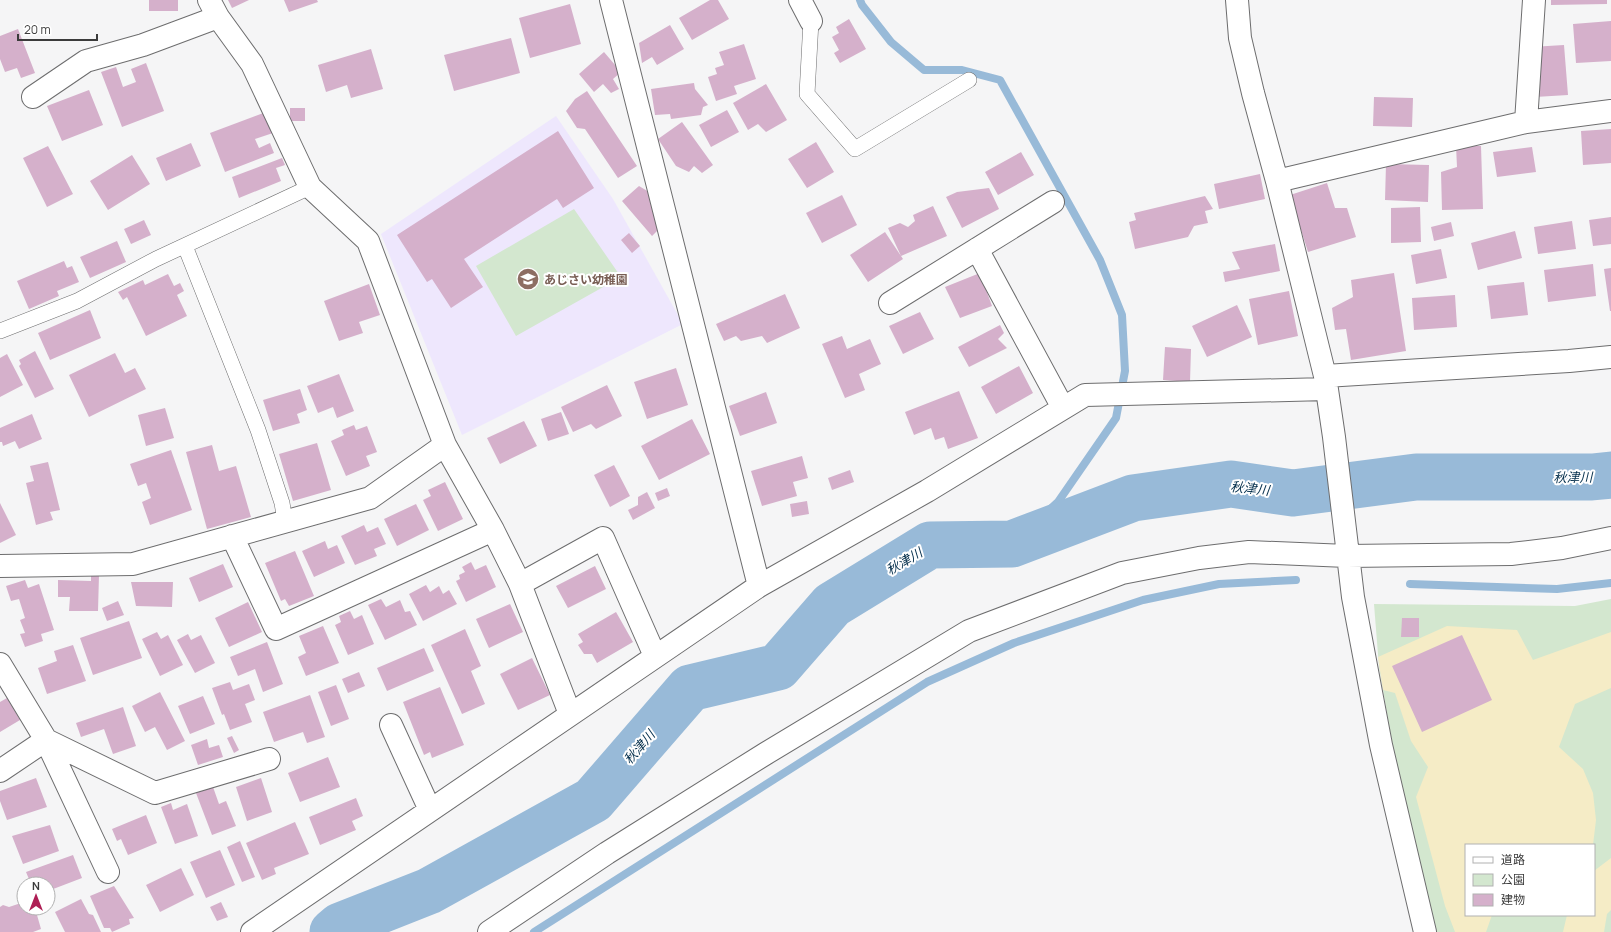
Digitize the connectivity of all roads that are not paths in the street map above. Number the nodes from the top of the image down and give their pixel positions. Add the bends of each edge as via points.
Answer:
1 (611, 0) edge
2 (800, 0) edge
3 (1237, 0) edge
4 (1534, 0) edge
5 (214, 9) edge
6 (811, 21) joint
7 (969, 80) dead end
8 (33, 97) dead end
9 (1611, 111) edge
10 (1526, 122) junction
11 (1277, 181) junction
12 (310, 187) junction
13 (1053, 202) dead end
14 (185, 246) junction
15 (977, 249) junction
16 (890, 303) dead end
17 (0, 331) edge
18 (1611, 357) edge
19 (1325, 383) junction
20 (1063, 408) junction
21 (445, 445) junction
22 (285, 521) junction
23 (493, 530) junction
24 (232, 536) junction
25 (1611, 538) edge
26 (1347, 556) junction
27 (0, 566) edge
28 (520, 584) junction
29 (759, 586) junction
30 (656, 656) junction
31 (0, 664) edge
32 (570, 714) junction
33 (391, 725) dead end
34 (46, 740) junction
35 (269, 758) dead end
36 (0, 771) edge
37 (430, 810) junction
38 (108, 872) dead end
39 (252, 932) edge
40 (489, 932) edge
41 (1425, 932) edge

1 - 29 street
2 - 6 street
3 - 11 street via 1240,38 1260,124
4 - 10 street
5 - 8 street via 143,45 86,61
5 - 12 street via 252,64
6 - 7 lane via 807,94 855,149
9 - 10 street
10 - 11 street
11 - 19 street
12 - 14 lane
12 - 21 street via 368,241
13 - 15 street
14 - 17 lane via 77,301
14 - 22 lane via 258,430 282,503
15 - 16 street
15 - 20 street
18 - 19 street
19 - 20 street via 1085,395
19 - 26 street via 1334,437
20 - 29 street via 927,491
21 - 22 street via 370,498
21 - 23 street
22 - 24 street
23 - 24 street via 276,629
23 - 28 street
24 - 27 street via 132,564
25 - 26 street via 1562,548 1511,554
26 - 40 street via 1249,552 1199,558 1122,573 969,631 758,758 607,853
26 - 41 street via 1382,745
28 - 30 street via 603,538
28 - 32 street
29 - 30 street
30 - 32 street
31 - 34 street
32 - 37 street
33 - 37 street
34 - 35 street via 155,793
34 - 36 street
34 - 38 street
37 - 39 street

